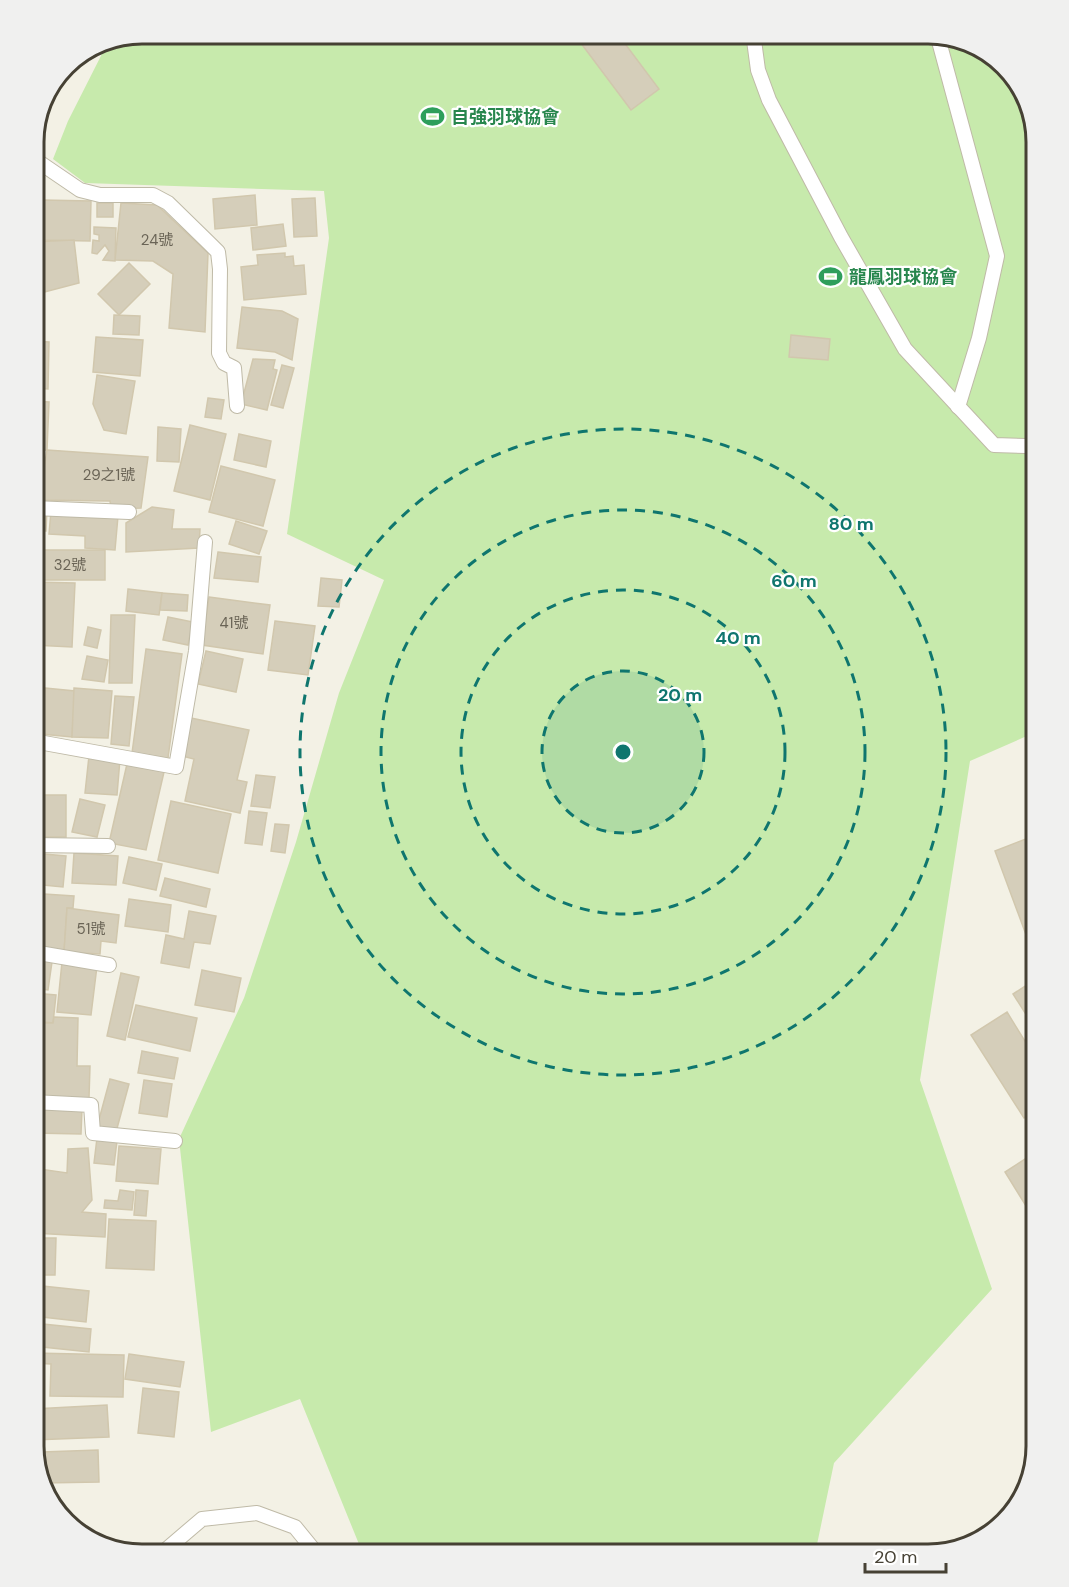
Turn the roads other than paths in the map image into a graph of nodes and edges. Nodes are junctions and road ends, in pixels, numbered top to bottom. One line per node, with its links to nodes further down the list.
1 (754, 44): 5 (lane)
2 (940, 44): 5 (lane)
3 (44, 165): 4 (lane)
4 (237, 406)
5 (958, 407): 6 (lane)
6 (1026, 446)
7 (44, 508): 8 (lane)
8 (129, 512)
9 (205, 542): 10 (lane)
10 (44, 743)
11 (44, 845): 12 (lane)
12 (108, 846)
13 (44, 954): 14 (lane)
14 (109, 965)
15 (44, 1103): 16 (lane)
16 (175, 1141)
17 (174, 1543): 18 (lane)
18 (308, 1543)

